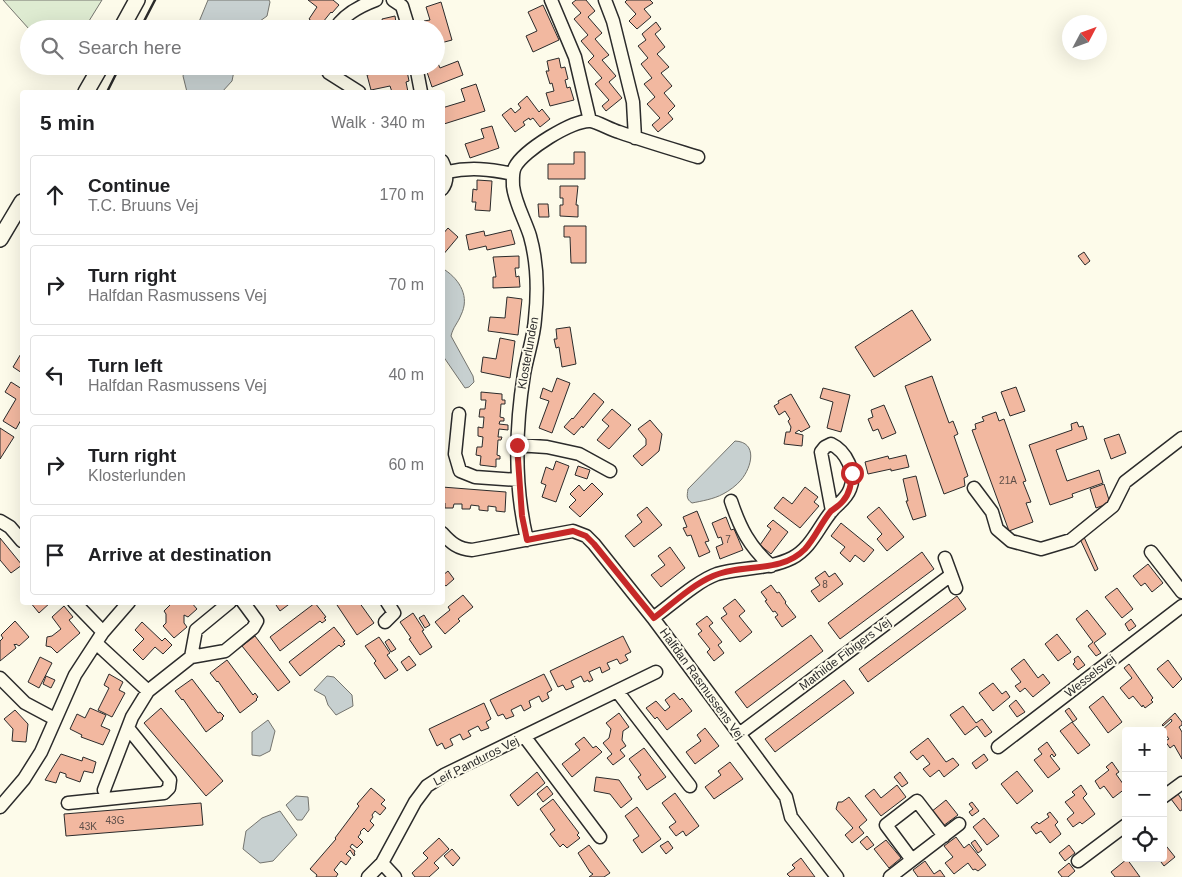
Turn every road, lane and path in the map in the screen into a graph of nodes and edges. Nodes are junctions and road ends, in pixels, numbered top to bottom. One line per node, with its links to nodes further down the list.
1 (137, 0): 6 (main road)
2 (376, 0): 7 (street)
3 (393, 0): 8 (street)
4 (552, 0): 15 (street)
5 (605, 0): 16 (street)
6 (126, 20)
7 (342, 20)
8 (406, 20)
9 (95, 75): 12 (main road)
10 (332, 75): 13 (street)
11 (418, 75): 14 (street)
12 (87, 90)
13 (356, 90)
14 (421, 90)
15 (590, 121): 16 (street); 19 (street)
16 (635, 138): 17 (street)
17 (698, 157)
18 (445, 167): 19 (street); 20 (street)
19 (513, 174): 25 (street, Klosterlunden)
20 (445, 185)
21 (20, 205): 22 (main road)
22 (0, 239)
23 (460, 414): 27 (street)
24 (1182, 438): 28 (street)
25 (517, 445): 26 (street); 27 (street, Klosterlunden)
26 (610, 471)
27 (518, 480): 34 (street, Klosterlunden)
28 (974, 488)
29 (731, 501): 37 (street)
30 (832, 511): 37 (street)
31 (0, 520): 33 (street)
32 (445, 536): 34 (street, Halfdan Rasmussens Vej)
33 (20, 539)
34 (527, 540): 47 (street, Halfdan Rasmussens Vej)
35 (1151, 552): 40 (street)
36 (945, 558): 38 (street)
37 (771, 566): 47 (street)
38 (951, 575): 39 (street); 57 (street, Mathilde Fibigers Vej)
39 (956, 588)
40 (1182, 592)
41 (76, 605): 49 (street)
42 (126, 605): 49 (street)
43 (226, 605): 50 (street)
44 (245, 605): 50 (street)
45 (389, 605): 48 (street)
46 (1182, 606): 59 (street, Wesselsvej)
47 (654, 618): 57 (street, Halfdan Rasmussens Vej)
48 (385, 622)
49 (99, 638): 53 (street); 55 (street)
50 (191, 657): 53 (street)
51 (656, 672): 54 (street, Leif Panduros Vej)
52 (0, 678): 55 (street)
53 (148, 691): 56 (street)
54 (617, 691): 58 (street, Leif Panduros Vej); 61 (street)
55 (55, 719): 65 (street)
56 (128, 728): 62 (street); 64 (street)
57 (739, 734): 73 (street, Halfdan Rasmussens Vej)
58 (524, 736): 69 (street, Leif Panduros Vej); 72 (street, Leif Panduros Vej)
59 (998, 747)
60 (1182, 783): 63 (street)
61 (690, 786)
62 (104, 790)
63 (1167, 794)
64 (68, 803)
65 (0, 807)
66 (959, 824): 68 (street)
67 (1122, 828): 71 (street)
68 (944, 836): 70 (street); 70 (street)
69 (600, 837)
70 (912, 860): 76 (street)
71 (1078, 862)
72 (382, 863): 74 (street, Leif Panduros Vej); 75 (street)
73 (834, 876)
74 (368, 877)
75 (395, 877)
76 (890, 877)

